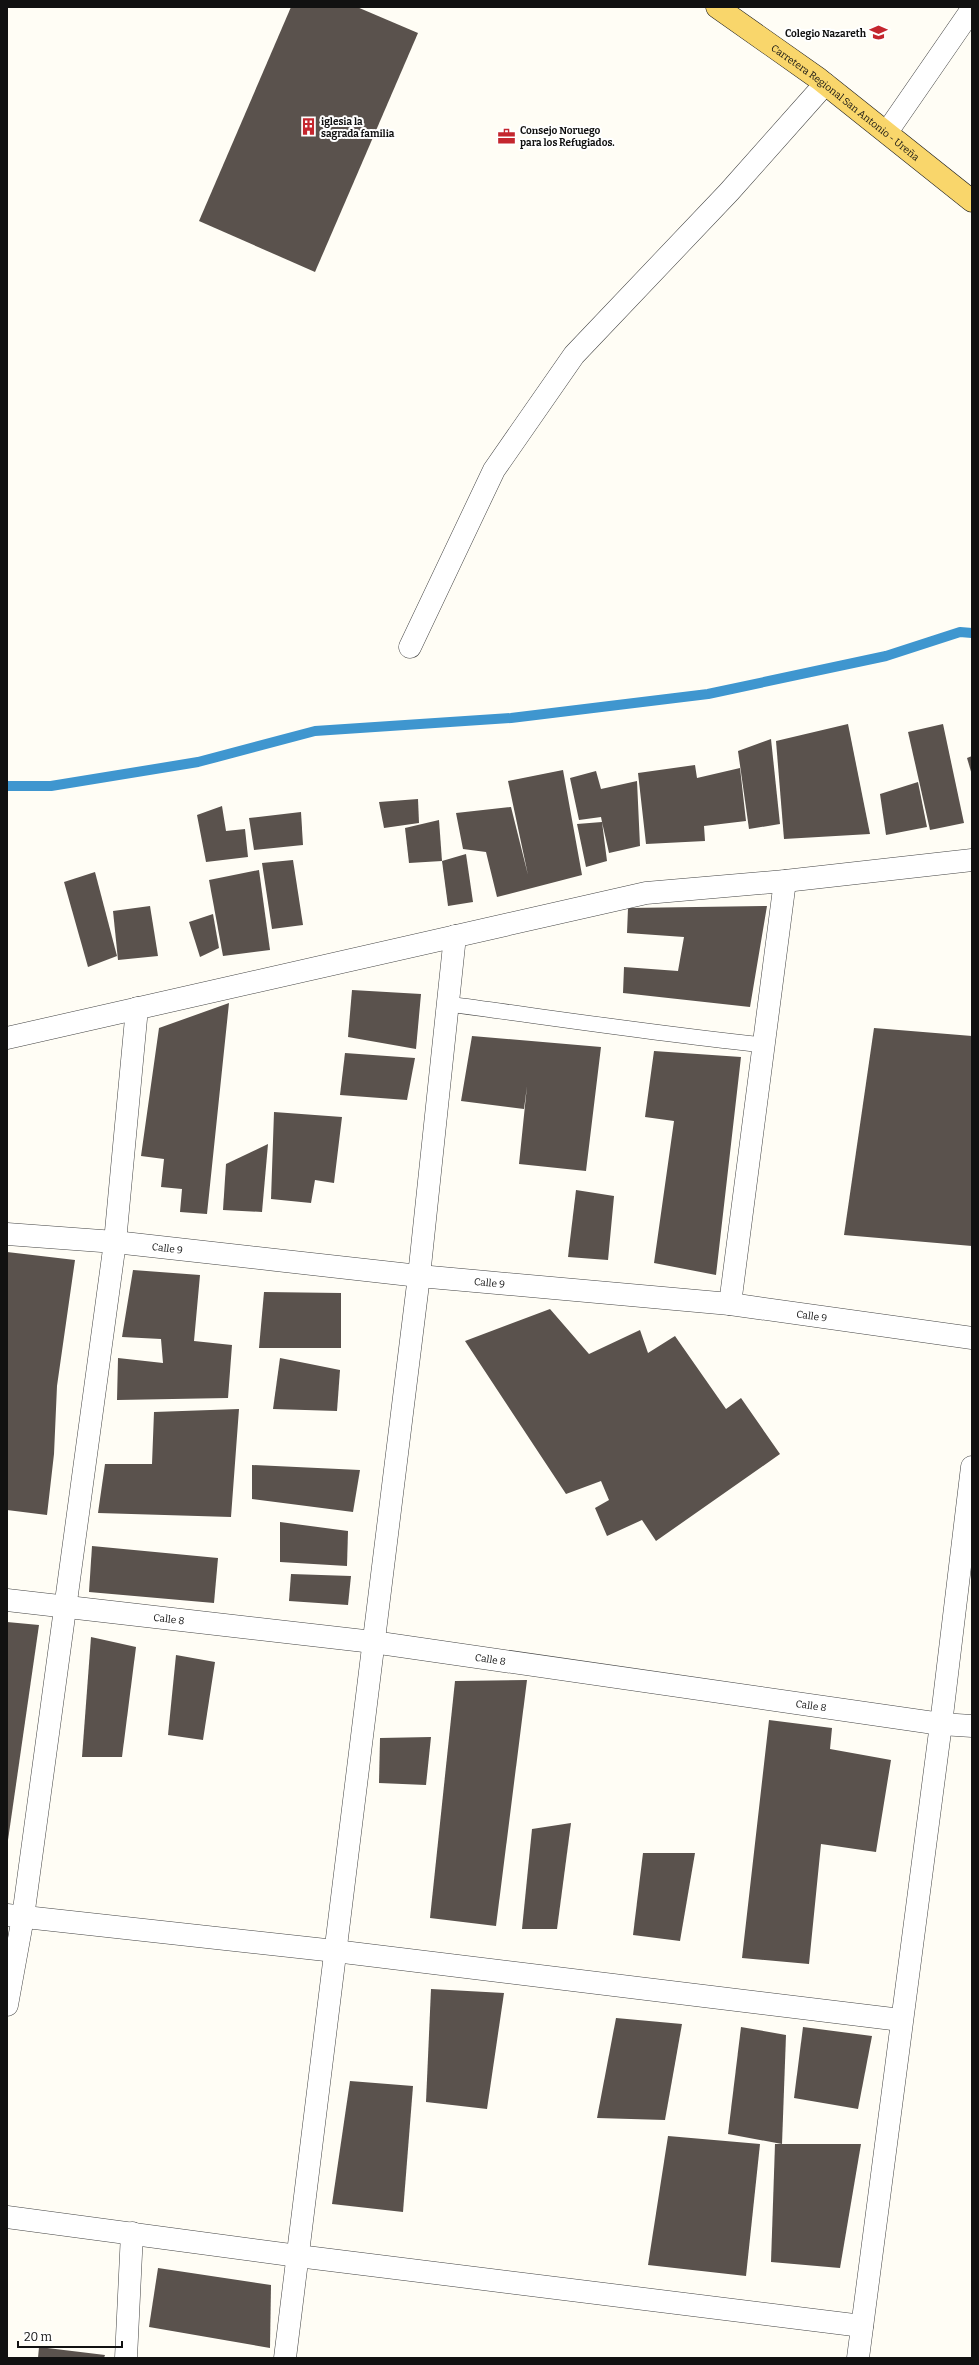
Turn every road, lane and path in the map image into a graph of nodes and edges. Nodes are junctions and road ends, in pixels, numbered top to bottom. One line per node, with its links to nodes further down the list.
1 (717, 7): 3 (main road, Carretera Regional San Antonio - Ureña)
2 (972, 9): 4 (street)
3 (825, 84): 4 (main road, Carretera Regional San Antonio - Ureña); 6 (street)
4 (887, 132): 5 (main road, Carretera Regional San Antonio - Ureña)
5 (972, 201)
6 (410, 647)
7 (972, 860): 8 (street)
8 (785, 881): 9 (street); 13 (street)
9 (455, 936): 10 (street); 11 (street)
10 (448, 1004): 13 (lane); 16 (street)
11 (137, 1008): 12 (street); 15 (street)
12 (7, 1038)
13 (764, 1044): 17 (street)
14 (7, 1234): 15 (street, Calle 9)
15 (116, 1242): 16 (street, Calle 9); 21 (street)
16 (419, 1276): 17 (street, Calle 9); 22 (street)
17 (730, 1304): 18 (street, Calle 9)
18 (972, 1338)
19 (972, 1467): 23 (street)
20 (7, 1600): 21 (street, Calle 8)
21 (65, 1608): 22 (street, Calle 8); 25 (street)
22 (372, 1642): 23 (street, Calle 8); 26 (street)
23 (941, 1724): 24 (street, Calle 8); 28 (street)
24 (972, 1726)
25 (15, 1916): 26 (street); 27 (street)
26 (335, 1951): 28 (street); 31 (street)
27 (7, 2005)
28 (901, 2020): 32 (street)
29 (7, 2217): 30 (street)
30 (132, 2233): 31 (street); 33 (street)
31 (298, 2256): 32 (street); 34 (street)
32 (862, 2326): 35 (street)
33 (126, 2358)
34 (285, 2358)
35 (858, 2358)

